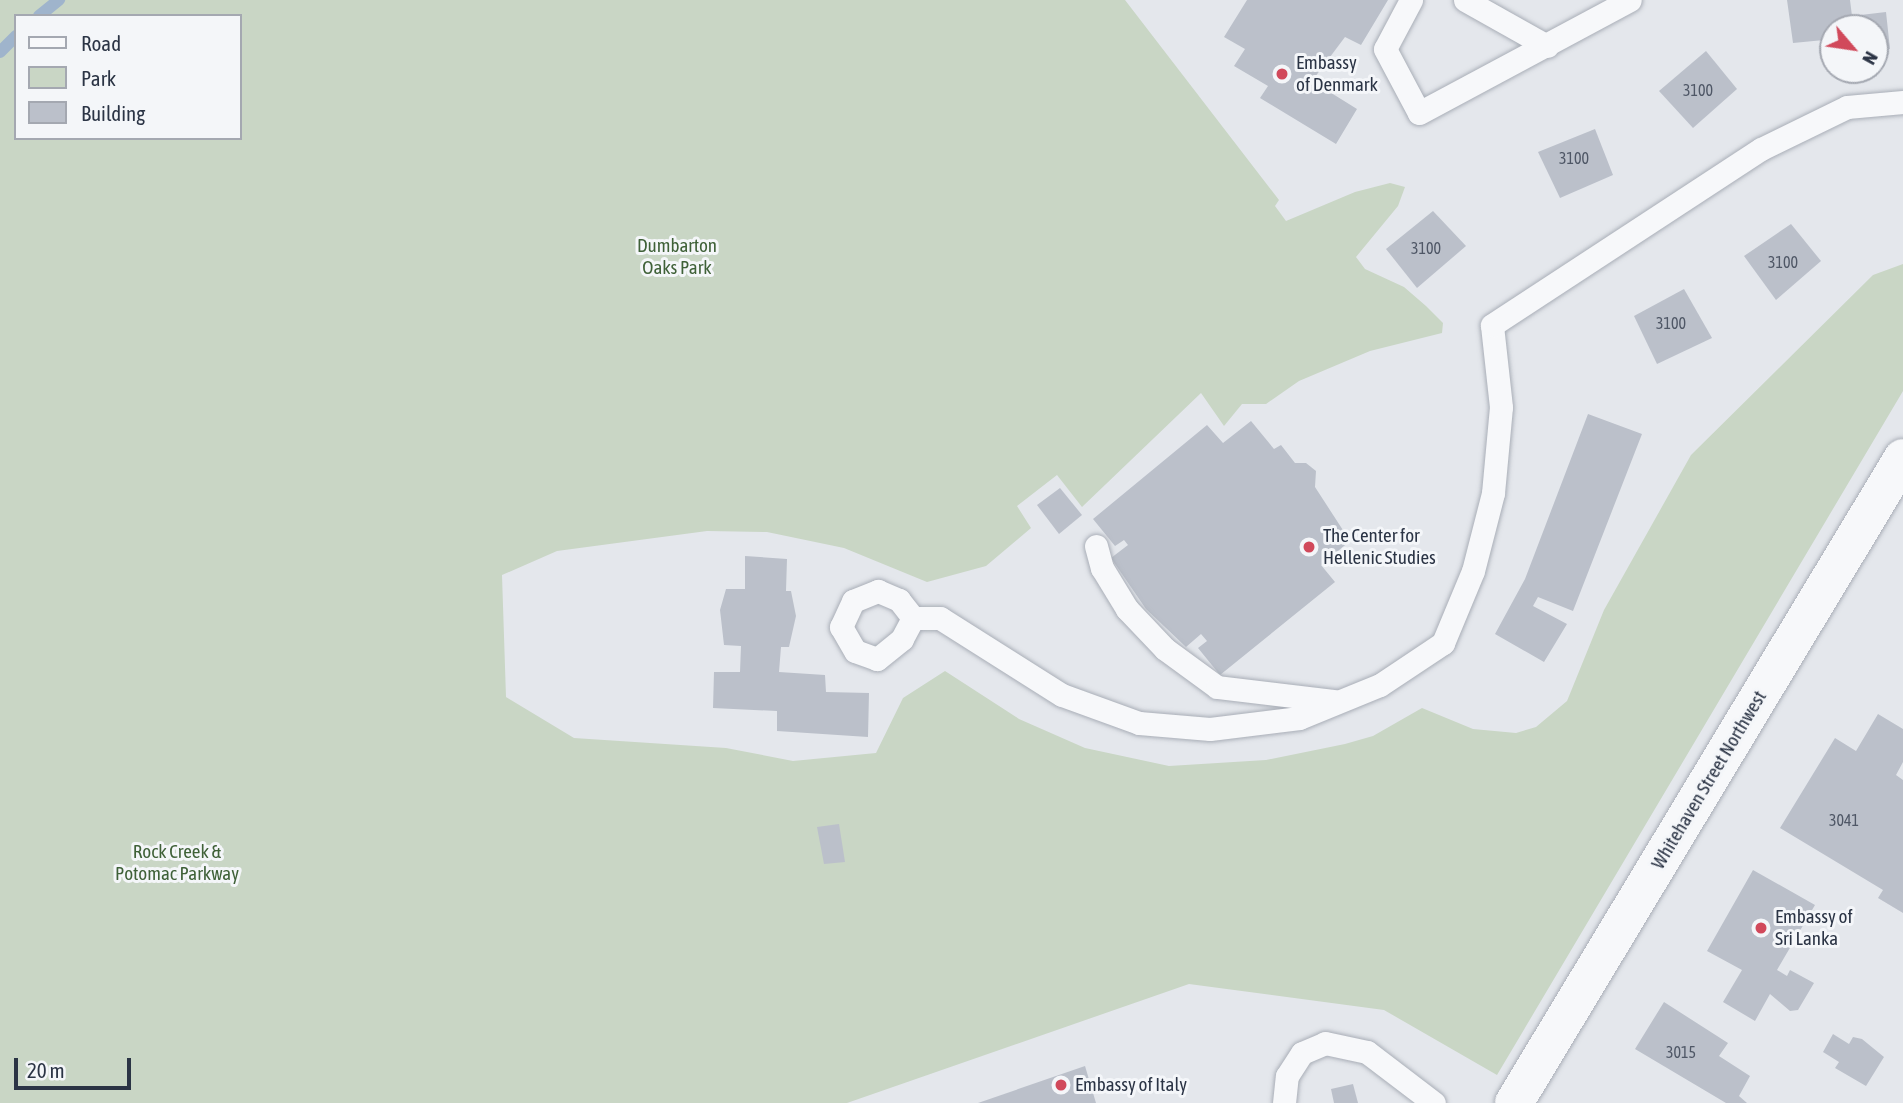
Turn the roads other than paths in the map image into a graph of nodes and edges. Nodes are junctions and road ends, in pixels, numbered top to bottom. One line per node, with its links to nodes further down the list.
1 (1411, 0): 4 (lane)
2 (1465, 0): 4 (lane)
3 (1630, 0): 4 (lane)
4 (1547, 46)
5 (1903, 102): 9 (lane)
6 (1903, 458): 13 (street, Whitehaven Street Northwest)
7 (1097, 546): 9 (lane)
8 (913, 618): 9 (lane)
9 (1341, 701)
10 (1405, 1095): 11 (lane); 12 (lane)
11 (1284, 1103)
12 (1434, 1103)
13 (1514, 1103)

